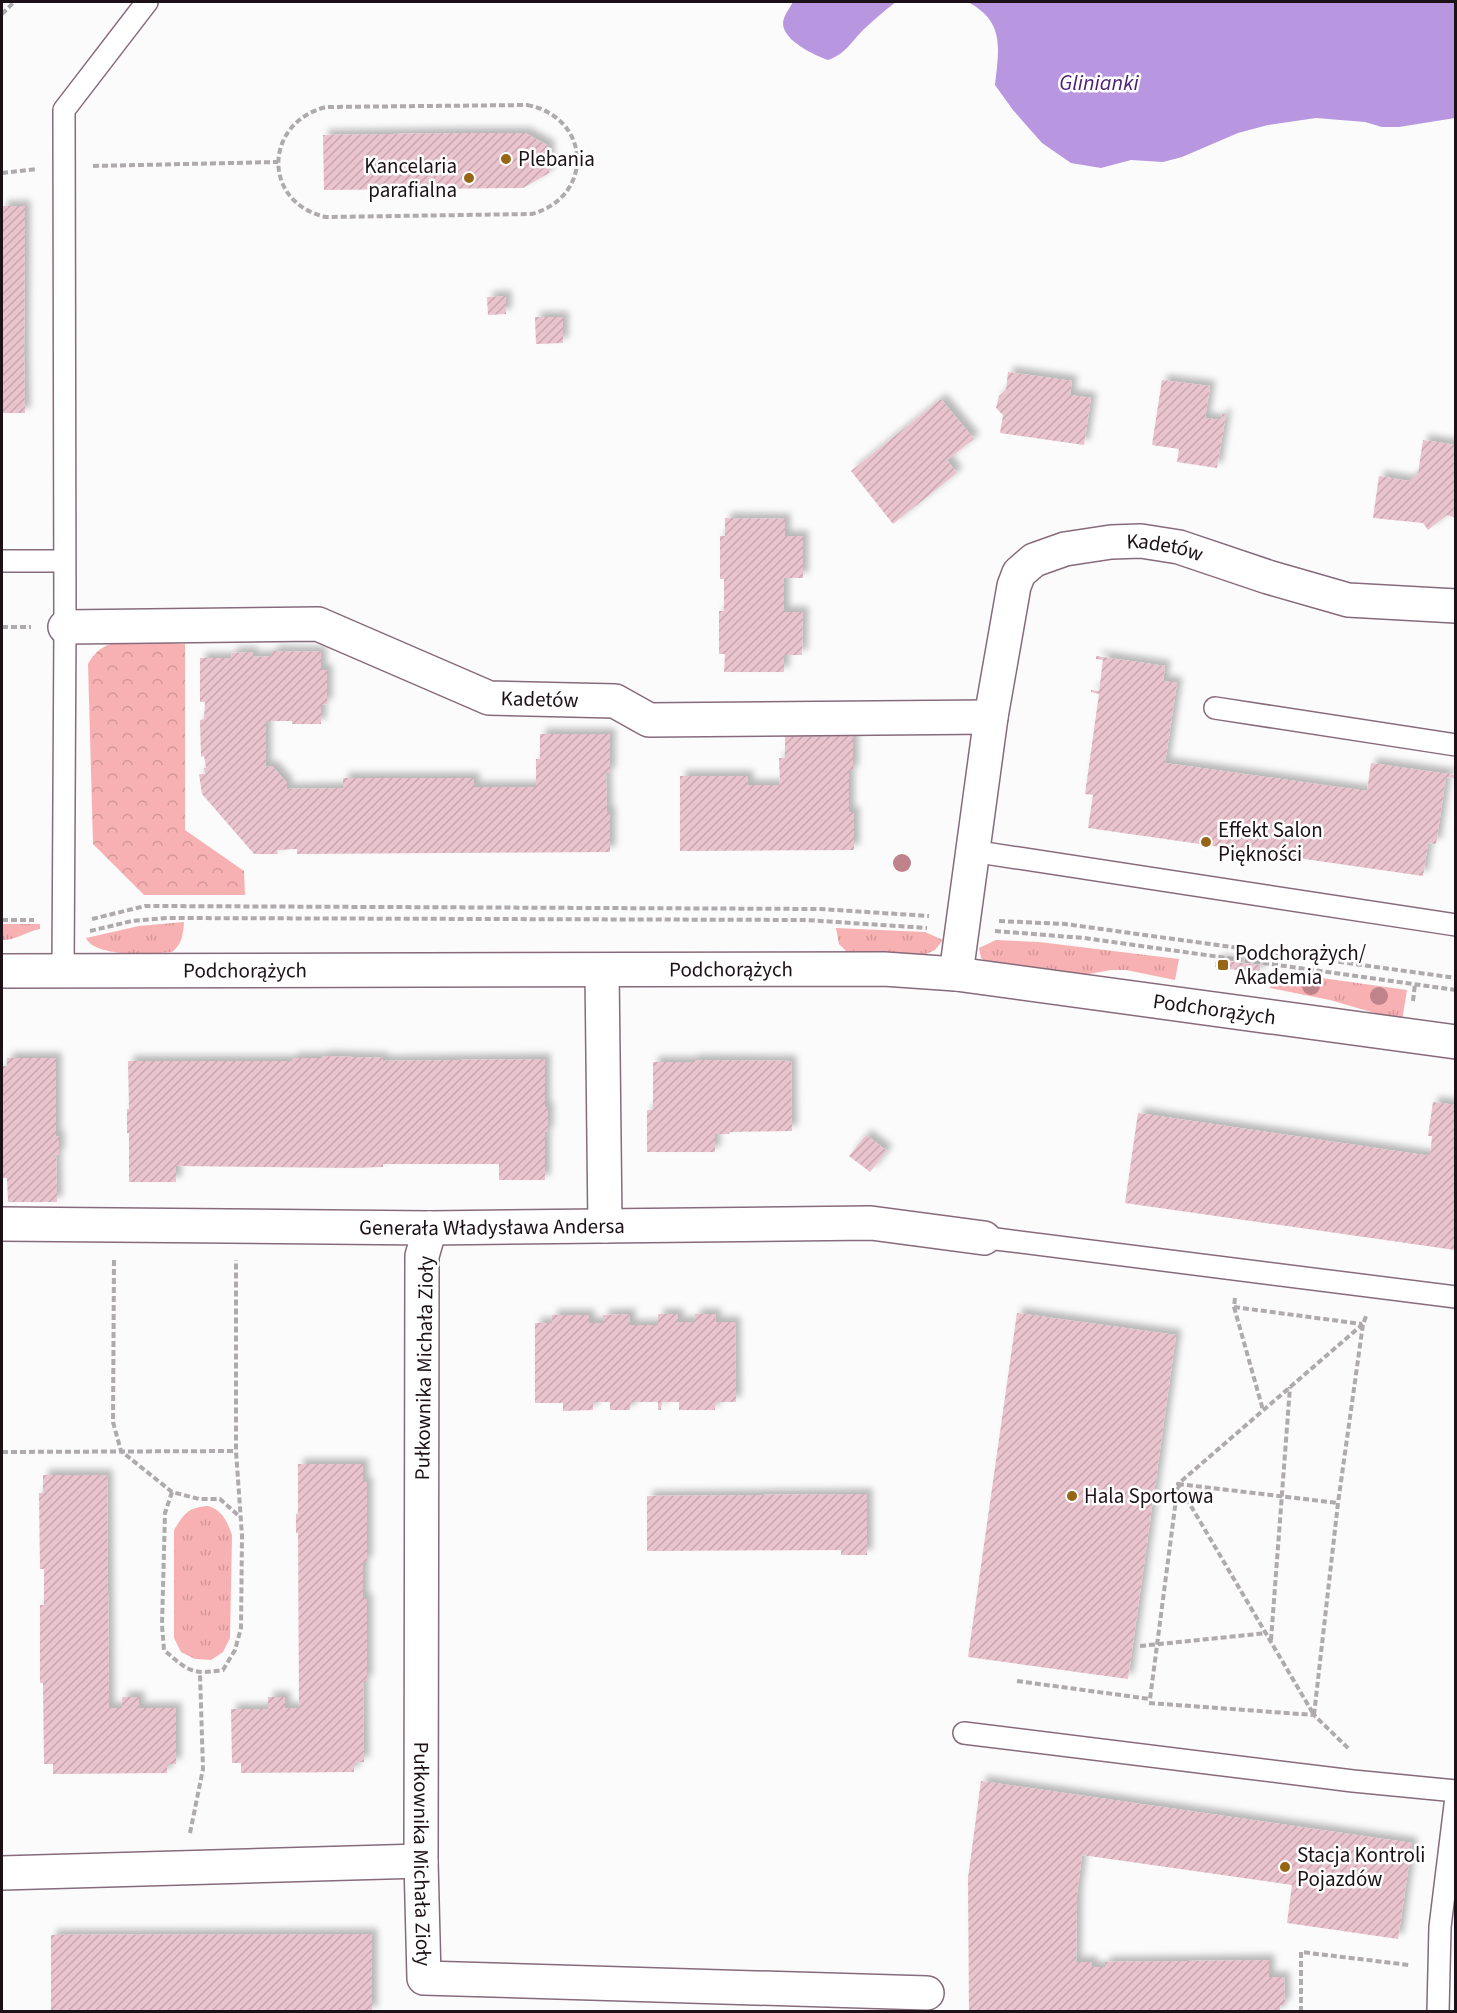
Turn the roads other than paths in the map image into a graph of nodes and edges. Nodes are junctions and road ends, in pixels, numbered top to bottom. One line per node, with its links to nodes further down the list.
1 (147, 2): 3 (lane)
2 (2, 561): 3 (lane)
3 (64, 561): 5 (lane)
4 (1455, 606): 7 (street, Kadetów)
5 (65, 627): 7 (street, Kadetów); 13 (lane)
6 (1215, 708): 8 (lane)
7 (991, 717): 9 (street, Kadetów)
8 (1455, 745)
9 (972, 851): 10 (lane); 14 (street, Kadetów)
10 (1455, 925)
11 (602, 970): 13 (street, Podchorążych); 14 (street, Podchorążych); 17 (street)
12 (2, 971): 13 (street, Podchorążych)
13 (63, 971)
14 (956, 974): 15 (street, Podchorążych)
15 (1455, 1042)
16 (2, 1224): 18 (street, Generała Władysława Andersa)
17 (605, 1226): 18 (street, Generała Władysława Andersa); 19 (street, Generała Władysława Andersa)
18 (430, 1228): 23 (street, Pułkownika Michała Zioły)
19 (990, 1238): 20 (lane)
20 (1455, 1297)
21 (964, 1733): 22 (lane)
22 (1455, 1801): 26 (lane)
23 (421, 1861): 24 (street); 25 (street, Pułkownika Michała Zioły)
24 (2, 1873)
25 (927, 1992)
26 (1438, 2012)

